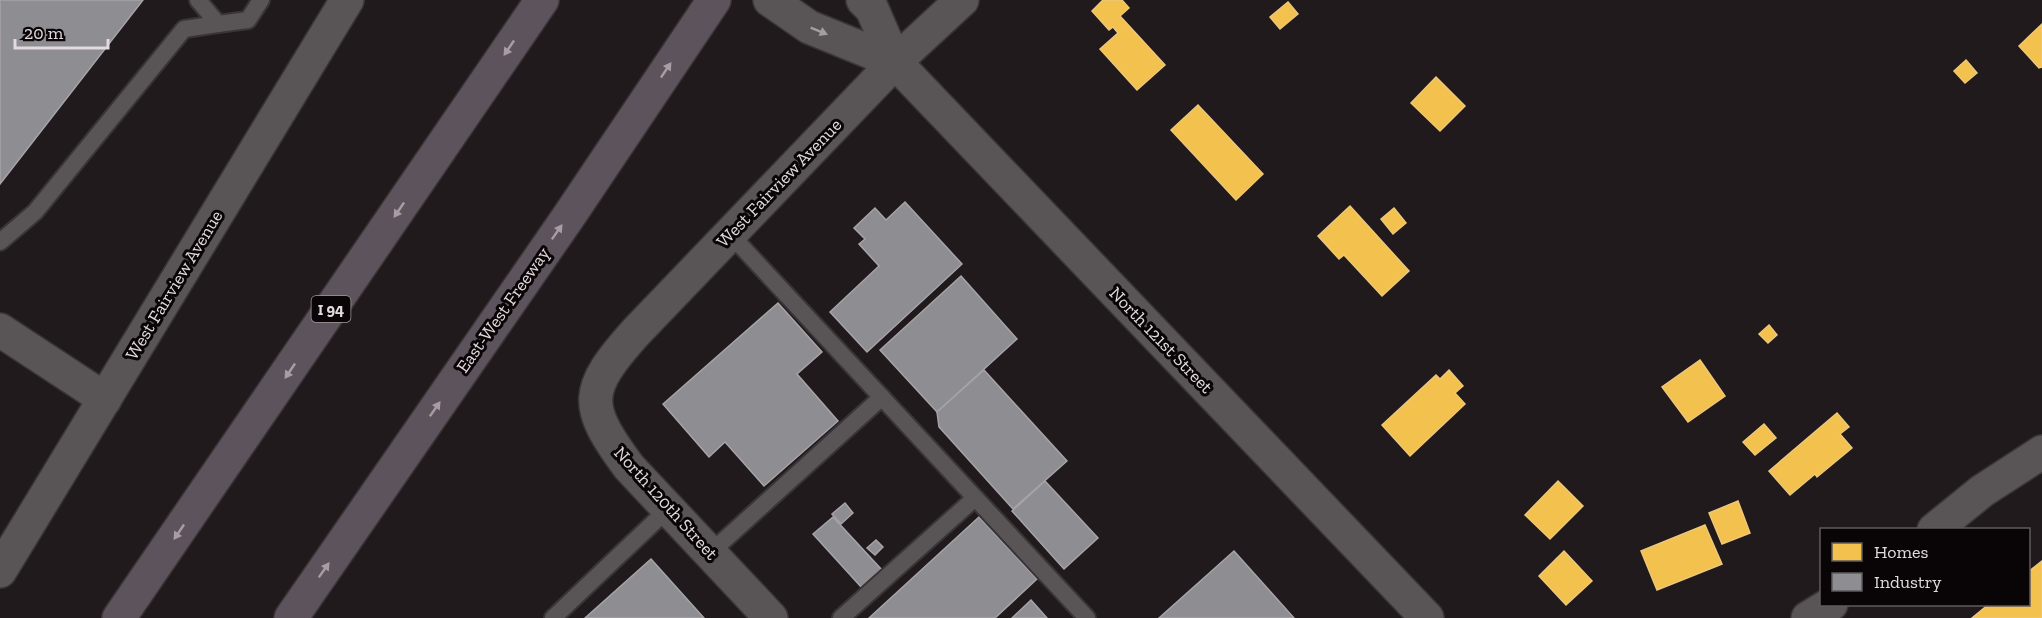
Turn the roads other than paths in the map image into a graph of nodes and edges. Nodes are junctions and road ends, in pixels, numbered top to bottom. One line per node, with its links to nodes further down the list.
1 (198, 0): 9 (lane)
2 (261, 0): 9 (lane)
3 (347, 0): 16 (street, West Fairview Avenue)
4 (542, 0): 24 (highway, I 94, one-way to 24)
5 (714, 0): 25 (highway, East-West Freeway, one-way to 5)
6 (770, 0): 10 (street, one-way to 10)
7 (863, 0): 10 (street)
8 (962, 0): 10 (street, West Fairview Avenue)
9 (218, 24): 12 (lane)
10 (895, 62): 11 (street, West Fairview Avenue); 30 (street, North 121st Street)
11 (730, 234): 14 (street, West Fairview Avenue); 15 (lane)
12 (0, 242)
13 (0, 330): 16 (street)
14 (603, 373): 19 (street, North 120th Street)
15 (882, 397): 18 (lane); 21 (lane)
16 (105, 399): 22 (street, West Fairview Avenue)
17 (2042, 452): 20 (street)
18 (975, 498): 28 (lane); 29 (lane)
19 (668, 509): 21 (street, North 120th Street); 26 (lane)
20 (1936, 528)
21 (710, 553): 27 (street, North 120th Street)
22 (0, 571)
23 (1828, 606): 31 (street)
24 (119, 618)
25 (291, 618)
26 (553, 618)
27 (771, 618)
28 (841, 618)
29 (1087, 618)
30 (1427, 618)
31 (1808, 618)

